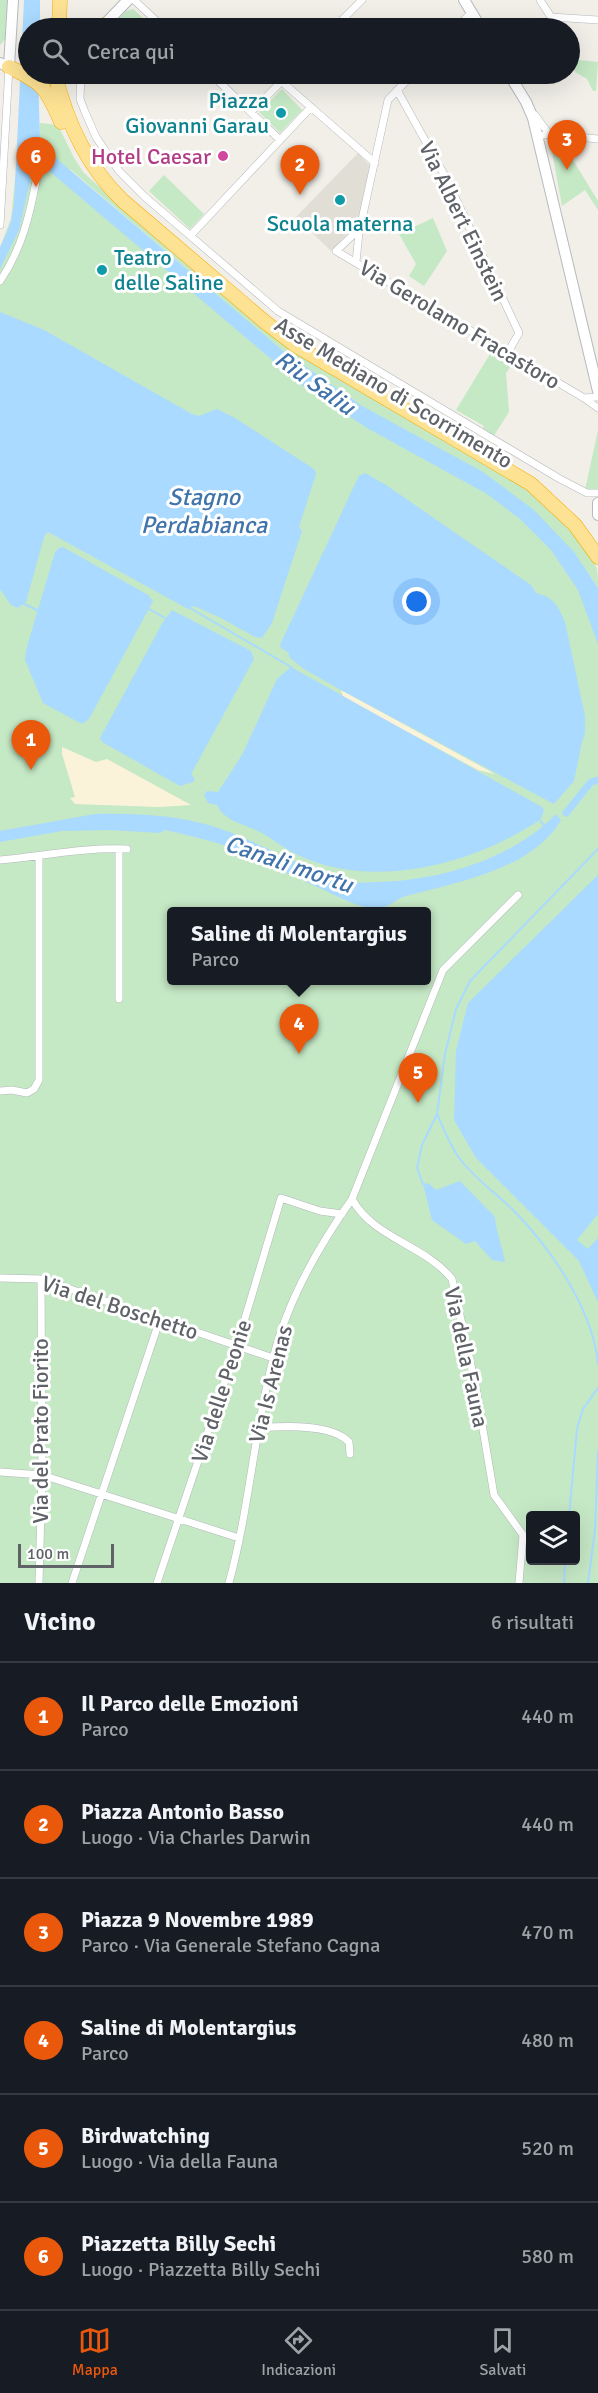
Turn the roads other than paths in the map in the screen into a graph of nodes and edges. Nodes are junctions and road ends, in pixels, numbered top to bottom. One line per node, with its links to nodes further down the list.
1 (13, 0): 18 (street)
2 (52, 0): 9 (highway)
3 (128, 0): 10 (street)
4 (134, 0): 11 (street)
5 (362, 0): 12 (street)
6 (464, 0): 8 (street)
7 (540, 0): 15 (street)
8 (471, 13): 13 (street); 14 (street)
9 (52, 18)
10 (111, 18)
11 (153, 18)
12 (344, 18)
13 (466, 18)
14 (474, 18)
15 (567, 18)
16 (580, 19): 17 (street)
17 (598, 20)
18 (11, 45): 19 (street); 20 (street)
19 (0, 52)
20 (8, 67): 37 (street)
21 (43, 84): 39 (highway)
22 (58, 84): 39 (highway, Asse Mediano di Scorrimento)
23 (66, 84): 53 (highway, Asse Mediano di Scorrimento)
24 (81, 84): 42 (street)
25 (222, 84): 32 (street)
26 (278, 84): 32 (street)
27 (284, 84): 31 (street)
28 (403, 84): 30 (street)
29 (515, 84): 33 (street)
30 (397, 90): 36 (street); 45 (street, Via Albert Einstein)
31 (311, 107): 35 (street); 36 (street)
32 (251, 112): 35 (street)
33 (544, 135): 34 (street); 46 (street)
34 (598, 139)
35 (280, 140): 42 (street)
36 (375, 164): 41 (street)
37 (2, 174): 40 (street)
38 (37, 176): 44 (street)
39 (109, 187): 54 (highway, Asse Mediano di Scorrimento)
40 (0, 225)
41 (359, 233): 43 (street); 43 (street, Via Gerolamo Fracastoro)
42 (191, 235): 50 (street)
43 (357, 262): 45 (street, Via Gerolamo Fracastoro)
44 (0, 281)
45 (508, 352): 48 (street, Via Gerolamo Fracastoro)
46 (598, 391)
47 (598, 397): 48 (street, Via Gerolamo Fracastoro)
48 (584, 398): 49 (street, Via Gerolamo Fracastoro)
49 (598, 408)
50 (598, 493)
51 (598, 503): 52 (street)
52 (598, 515)
53 (598, 542)
54 (598, 557)
55 (39, 856): 56 (street); 58 (street); 59 (street)
56 (0, 860)
57 (518, 895): 60 (street)
58 (118, 999)
59 (0, 1091)
60 (352, 1200): 61 (street, Via Is Arenas); 78 (street, Via della Fauna)
61 (342, 1214): 65 (street, Via delle Peonie); 66 (street, Via Is Arenas)
62 (0, 1278): 63 (street, Via del Boschetto)
63 (40, 1279): 64 (street, Via del Boschetto); 70 (street, Via del Prato Fiorito)
64 (160, 1319): 65 (street, Via del Boschetto); 71 (street)
65 (237, 1345): 66 (street, Via del Boschetto); 72 (street, Via delle Peonie)
66 (273, 1358): 67 (street, Via Is Arenas)
67 (258, 1428): 68 (street); 73 (street, Via Is Arenas)
68 (350, 1454)
69 (0, 1472): 70 (street)
70 (42, 1475): 71 (street); 74 (street, Via del Prato Fiorito)
71 (101, 1493): 72 (street); 75 (street)
72 (178, 1519): 73 (street); 76 (street, Via delle Peonie)
73 (239, 1538): 77 (street, Via Is Arenas)
74 (39, 1583)
75 (72, 1583)
76 (157, 1583)
77 (229, 1583)
78 (519, 1583)

